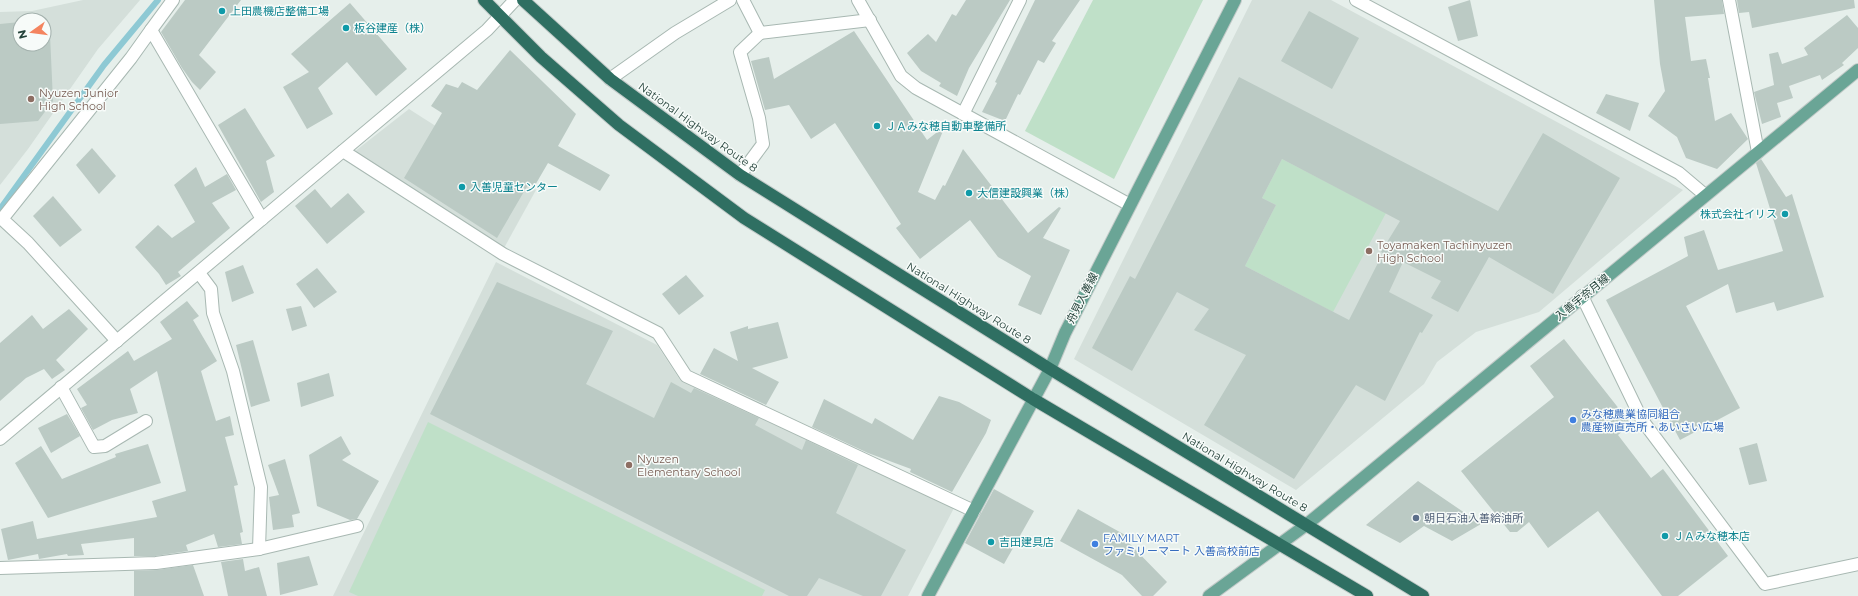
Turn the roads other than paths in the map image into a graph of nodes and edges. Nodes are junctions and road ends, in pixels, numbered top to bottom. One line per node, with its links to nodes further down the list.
1 (173, 0): 13 (street)
2 (484, 0): 30 (highway)
3 (515, 0): 18 (street)
4 (523, 0): 16 (highway, National Highway Route 8)
5 (730, 0): 16 (street)
6 (743, 0): 14 (street)
7 (858, 0): 12 (street)
8 (1020, 0): 17 (street)
9 (1235, 0): 22 (main road, 舟見入善線)
10 (1356, 0): 21 (street)
11 (1729, 0): 19 (street)
12 (870, 20): 14 (street); 17 (street)
13 (151, 30): 23 (street); 24 (street)
14 (760, 33): 20 (street)
15 (1858, 70): 19 (main road, 入善宇奈月線)
16 (610, 79): 20 (highway, National Highway Route 8)
17 (963, 114): 22 (street)
18 (343, 151): 23 (street); 33 (street)
19 (1758, 152): 21 (main road, 入善宇奈月線)
20 (740, 175): 28 (highway, National Highway Route 8)
21 (1705, 195): 26 (main road, 入善宇奈月線)
22 (1130, 205): 28 (main road, 舟見入善線)
23 (262, 219): 25 (street)
24 (1, 221): 27 (street)
25 (199, 273): 27 (street); 37 (street)
26 (1582, 296): 34 (main road, 入善宇奈月線); 38 (street)
27 (117, 341): 29 (street)
28 (1050, 369): 30 (main road, 舟見入善線); 34 (highway, National Highway Route 8)
29 (61, 387): 31 (street); 32 (street)
30 (1033, 399): 33 (main road, 舟見入善線); 36 (highway)
31 (146, 421)
32 (0, 439)
33 (974, 511): 40 (main road, 舟見入善線)
34 (1306, 525): 36 (main road, 入善宇奈月線); 43 (highway, National Highway Route 8)
35 (357, 526): 37 (street)
36 (1281, 544): 41 (main road, 入善宇奈月線); 42 (highway)
37 (258, 549): 39 (street)
38 (1858, 564)
39 (0, 568)
40 (928, 596)
41 (1209, 596)
42 (1367, 596)
43 (1423, 596)

